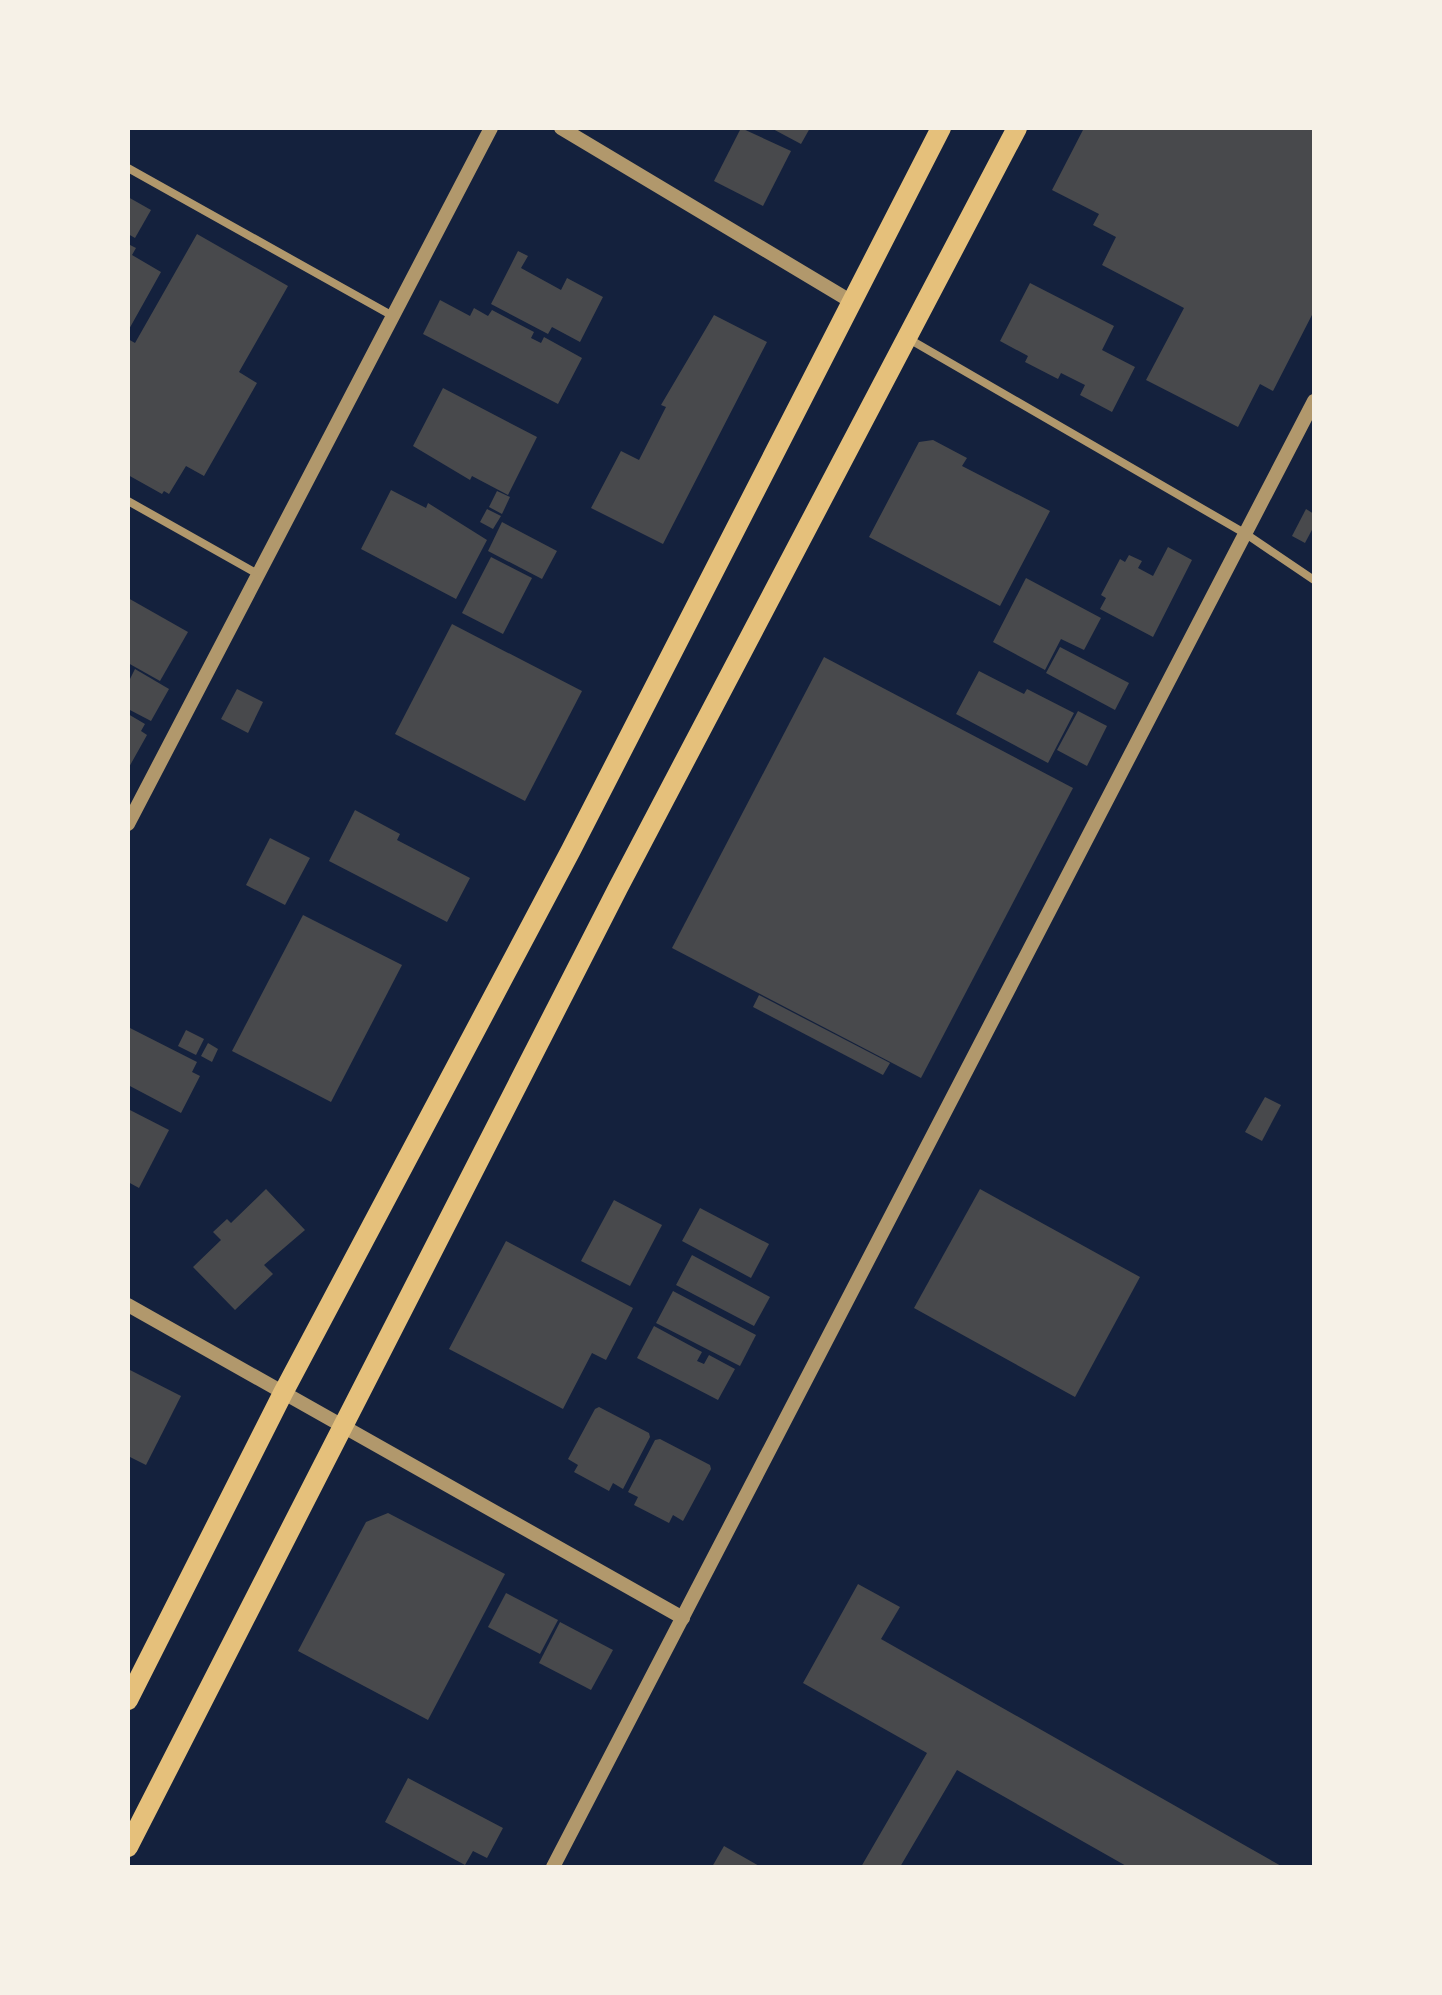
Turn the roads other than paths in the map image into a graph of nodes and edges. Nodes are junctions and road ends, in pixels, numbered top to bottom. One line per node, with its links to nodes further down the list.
1 (491, 128): 7 (street)
2 (561, 128): 6 (street)
3 (941, 128): 6 (main road)
4 (1017, 128): 8 (main road)
5 (128, 168): 7 (street)
6 (852, 302): 16 (main road)
7 (391, 315): 12 (street)
8 (909, 338): 11 (street); 17 (main road)
9 (1314, 401): 11 (street)
10 (128, 501): 12 (street)
11 (1246, 534): 13 (street); 18 (street)
12 (256, 573): 14 (street)
13 (1314, 580)
14 (128, 824)
15 (128, 1305): 16 (street)
16 (283, 1393): 17 (street); 19 (main road)
17 (341, 1426): 18 (street); 20 (main road)
18 (683, 1618): 21 (street)
19 (128, 1700)
20 (128, 1847)
21 (553, 1867)

